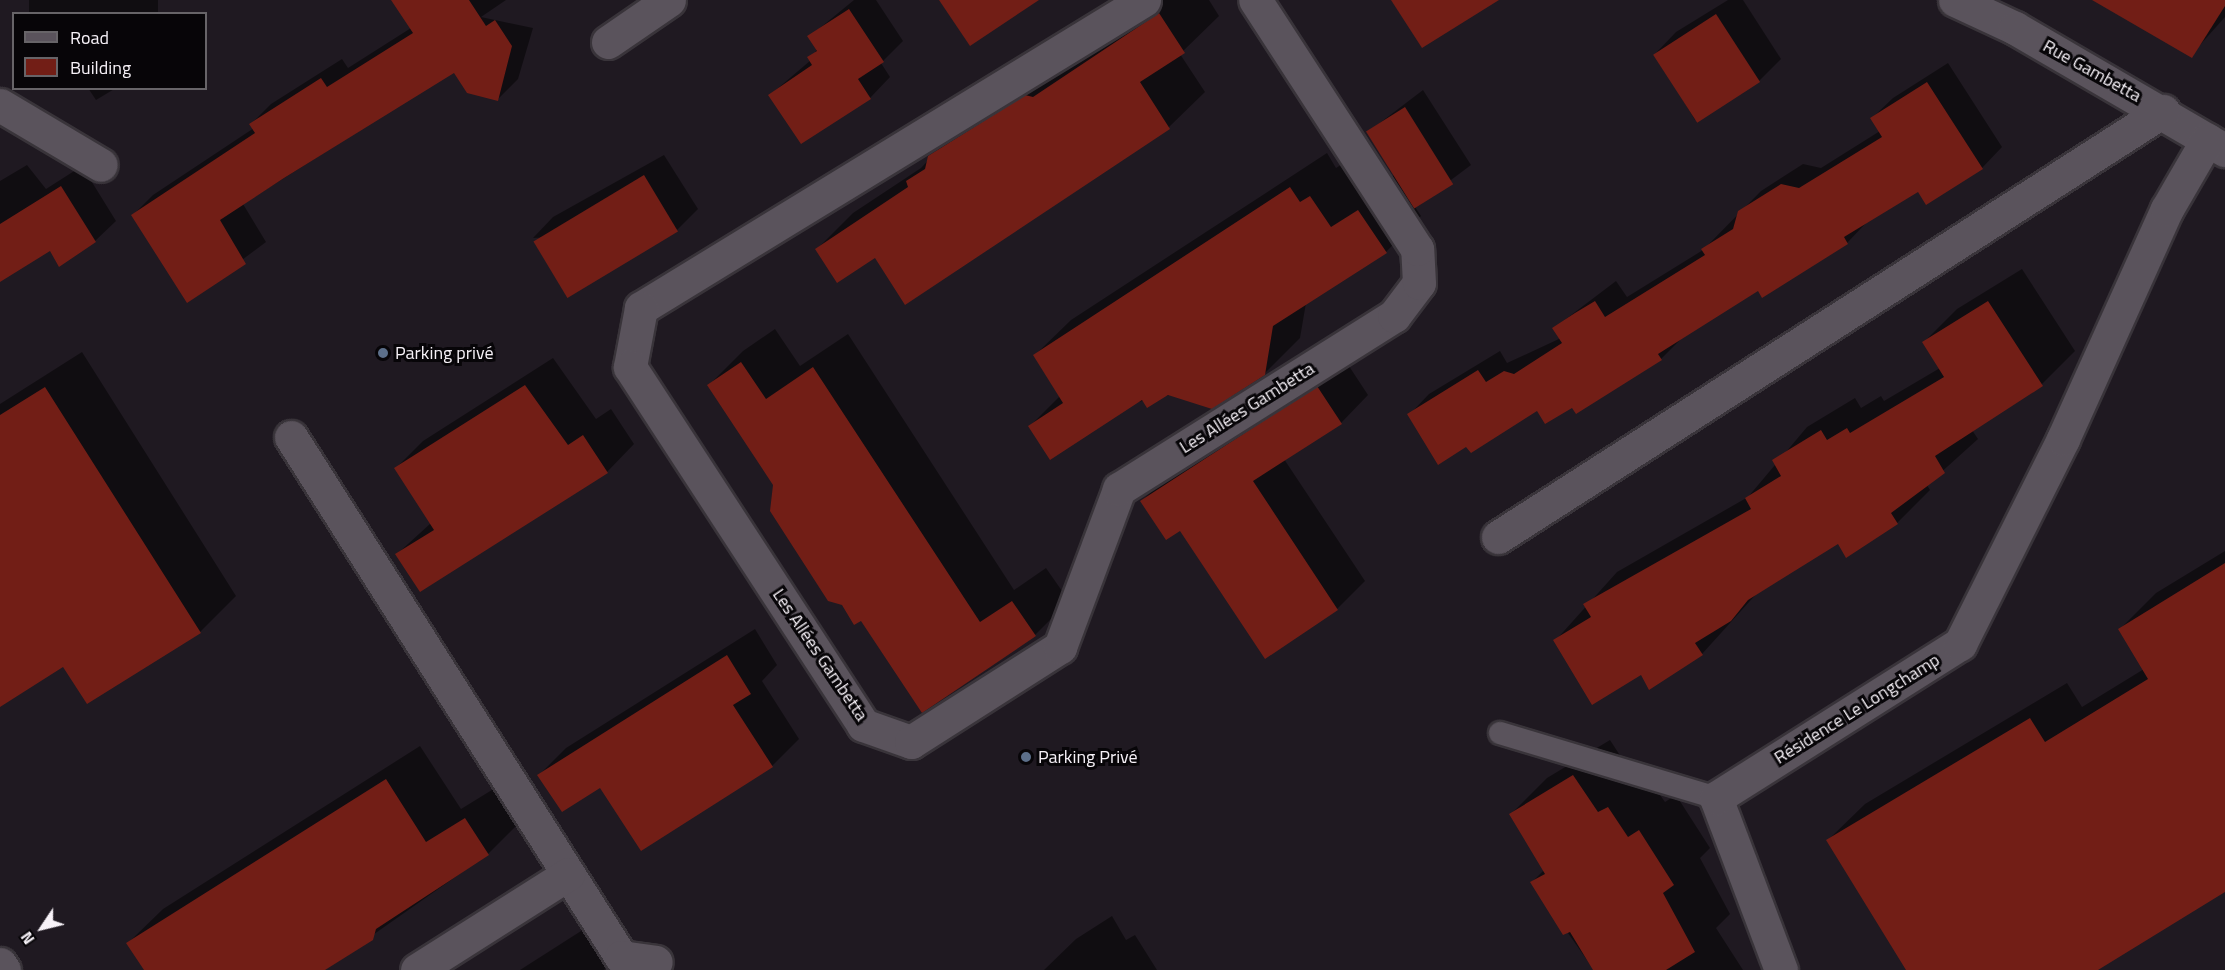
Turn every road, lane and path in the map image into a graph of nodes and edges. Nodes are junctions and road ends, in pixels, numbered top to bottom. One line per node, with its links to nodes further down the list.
1 (669, 0): 5 (street)
2 (1144, 0): 3 (street, Les Allées Gambetta)
3 (1255, 0)
4 (1955, 0): 7 (street, Rue Gambetta)
5 (608, 42)
6 (0, 105): 9 (street)
7 (2163, 111): 8 (street, Rue Gambetta); 11 (street)
8 (2216, 145): 13 (street, Résidence Le Longchamp)
9 (101, 165)
10 (291, 437): 14 (street)
11 (1498, 537)
12 (1500, 733): 13 (lane)
13 (1716, 798): 19 (street)
14 (568, 874): 15 (street); 18 (street)
15 (656, 962)
16 (0, 964): 17 (street)
17 (4, 970)
18 (417, 970)
19 (1781, 970)

